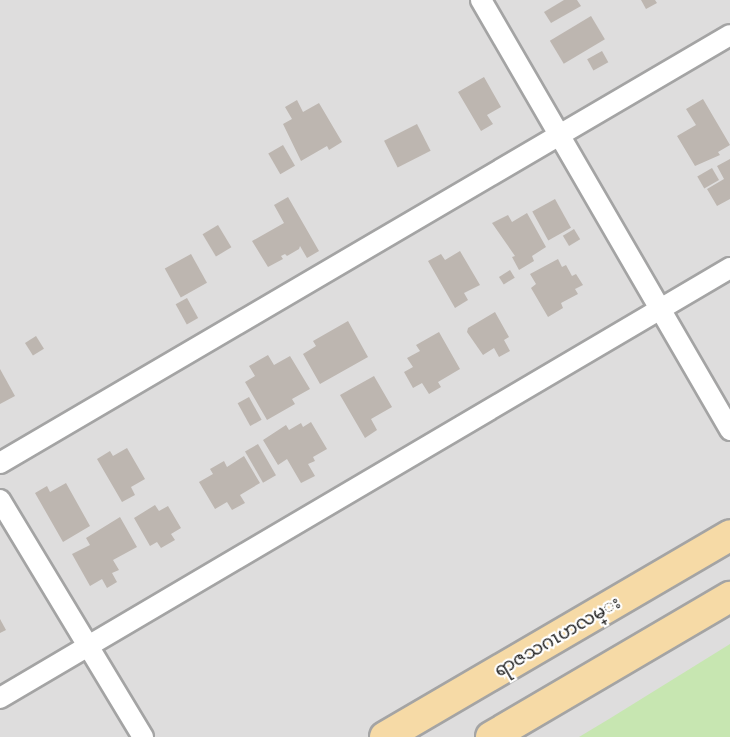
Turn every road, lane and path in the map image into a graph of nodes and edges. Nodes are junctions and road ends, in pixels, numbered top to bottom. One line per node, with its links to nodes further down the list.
1 (481, 0): 3 (street)
2 (730, 35): 3 (street)
3 (560, 136): 5 (street); 7 (street)
4 (730, 268): 5 (street)
5 (660, 310): 6 (street); 11 (street)
6 (730, 430)
7 (0, 463)
8 (0, 500): 11 (street)
9 (730, 535): 14 (main road, ရာဇသဂၤဟလမ္း)
10 (730, 597): 15 (main road)
11 (88, 647): 12 (street); 13 (street)
12 (0, 698)
13 (143, 737)
14 (385, 737)
15 (491, 737)

